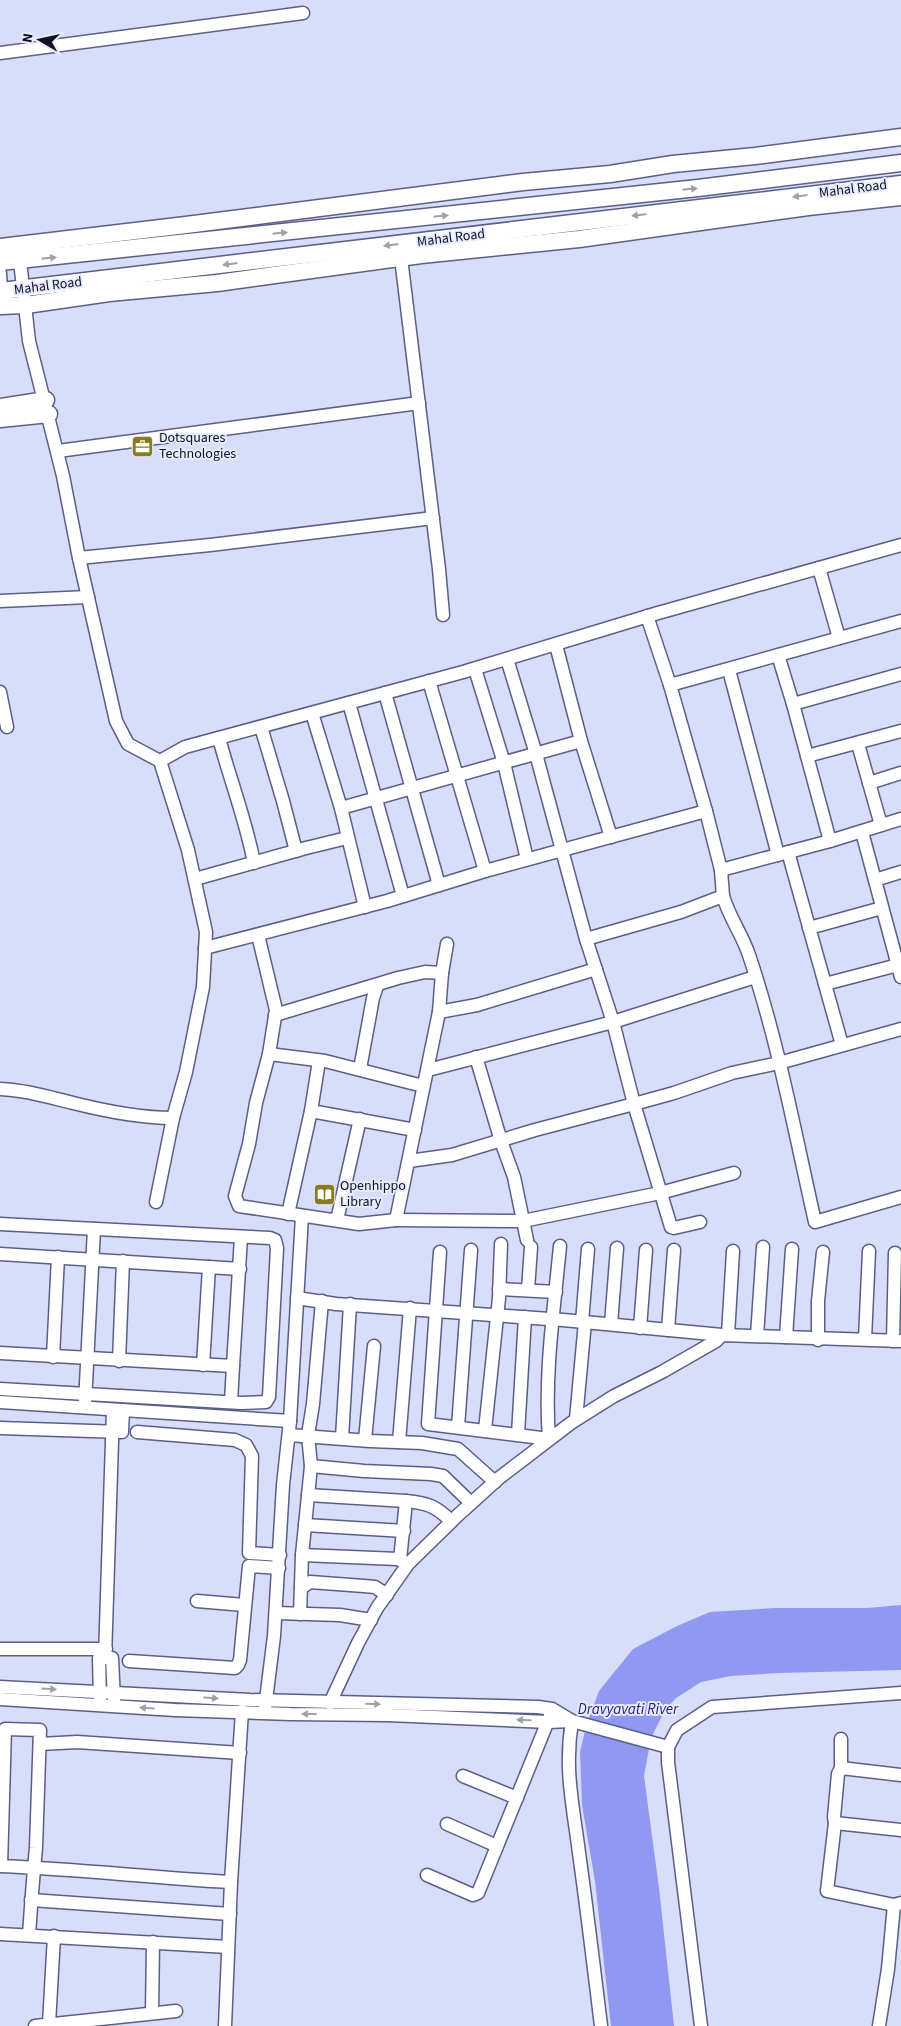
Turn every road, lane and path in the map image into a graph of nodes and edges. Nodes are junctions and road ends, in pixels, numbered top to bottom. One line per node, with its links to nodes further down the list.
1 (304, 13): 2 (street)
2 (0, 53)
3 (901, 137): 7 (main road)
4 (901, 163): 9 (main road, Mahal Road, one-way to 4)
5 (901, 184): 13 (main road, Mahal Road, one-way to 13)
6 (901, 197): 8 (main road)
7 (0, 247)
8 (401, 258): 13 (main road); 14 (street)
9 (20, 261): 10 (main road, Mahal Road); 13 (street)
10 (0, 262)
11 (0, 273): 12 (street)
12 (0, 296): 13 (main road, Mahal Road)
13 (24, 297): 16 (street)
14 (419, 403): 18 (street); 19 (street)
15 (0, 407): 16 (main road)
16 (47, 407): 17 (main road); 18 (street)
17 (0, 419)
18 (58, 451): 21 (street)
19 (433, 518): 21 (street); 25 (street)
20 (901, 545): 22 (street)
21 (79, 558): 23 (street)
22 (819, 568): 26 (street); 28 (street)
23 (88, 597): 24 (street); 50 (street)
24 (0, 601)
25 (443, 615)
26 (647, 616): 29 (street); 36 (street)
27 (901, 621): 28 (street)
28 (839, 638): 30 (street)
29 (556, 645): 31 (street); 46 (street)
30 (778, 655): 33 (street); 40 (street)
31 (507, 659): 32 (street); 48 (street)
32 (475, 669): 35 (street); 51 (street)
33 (728, 670): 36 (street); 67 (street)
34 (901, 674): 40 (street)
35 (429, 681): 38 (street); 53 (street)
36 (670, 685): 58 (street)
37 (0, 692): 42 (street)
38 (385, 693): 39 (street); 55 (street)
39 (348, 703): 41 (street); 56 (street)
40 (794, 704): 49 (street)
41 (312, 713): 43 (street); 57 (street)
42 (7, 727)
43 (261, 727): 45 (street); 66 (street)
44 (901, 731): 47 (street)
45 (219, 738): 50 (street); 69 (street)
46 (580, 741): 48 (street); 62 (street)
47 (858, 744): 49 (street); 54 (street)
48 (536, 754): 51 (street); 65 (street)
49 (807, 756): 64 (street)
50 (160, 761): 73 (street)
51 (504, 764): 53 (street); 68 (street)
52 (901, 773): 54 (street)
53 (458, 776): 55 (street); 71 (street)
54 (870, 782): 60 (street)
55 (412, 789): 56 (street); 75 (street)
56 (376, 798): 57 (street); 76 (street)
57 (341, 808): 63 (street)
58 (706, 811): 62 (street); 70 (street)
59 (901, 819): 60 (street)
60 (881, 825): 61 (street)
61 (862, 832): 64 (street); 74 (street)
62 (612, 837): 65 (street)
63 (347, 838): 66 (street); 78 (street)
64 (830, 841): 67 (street)
65 (562, 850): 68 (street); 82 (street)
66 (296, 851): 69 (street)
67 (783, 854): 70 (street); 80 (street)
68 (527, 859): 71 (street)
69 (254, 863): 73 (street)
70 (721, 870): 77 (street)
71 (485, 871): 75 (street)
72 (901, 872): 74 (street)
73 (195, 879): 84 (street)
74 (874, 880): 79 (street)
75 (439, 885): 76 (street)
76 (403, 896): 78 (street)
77 (723, 896): 82 (street); 88 (street)
78 (365, 906): 81 (street)
79 (882, 908): 80 (street); 86 (street)
80 (809, 928): 89 (street)
81 (258, 934): 84 (street); 92 (street)
82 (586, 939): 85 (street)
83 (447, 944): 87 (street)
84 (205, 948): 106 (street)
85 (596, 969): 91 (street); 93 (street)
86 (899, 971): 89 (street)
87 (442, 973): 90 (street); 91 (street)
88 (756, 977): 93 (street); 99 (street)
89 (825, 984): 95 (street)
90 (378, 986): 92 (street); 100 (street)
91 (439, 1012): 101 (street)
92 (275, 1014): 96 (street)
93 (613, 1022): 97 (street); 104 (street)
94 (901, 1029): 95 (street)
95 (842, 1045): 99 (street)
96 (269, 1054): 98 (street); 115 (street)
97 (476, 1056): 101 (street); 109 (street)
98 (319, 1061): 100 (street); 105 (street)
99 (779, 1063): 104 (street); 113 (street)
100 (360, 1069): 102 (street)
101 (428, 1070): 102 (street)
102 (423, 1086): 108 (street)
103 (0, 1089): 106 (street)
104 (634, 1104): 109 (street); 112 (street)
105 (311, 1111): 107 (street); 115 (street)
106 (173, 1118): 114 (street)
107 (360, 1120): 108 (street); 117 (street)
108 (415, 1130): 110 (street)
109 (501, 1141): 110 (street); 119 (street)
110 (409, 1161): 118 (street)
111 (734, 1173): 112 (street)
112 (660, 1193): 119 (street); 120 (street)
113 (901, 1198)
114 (156, 1202)
115 (288, 1214): 116 (street)
116 (302, 1216): 117 (street); 147 (street)
117 (337, 1220): 118 (street)
118 (396, 1220): 119 (street)
119 (523, 1221): 145 (street)
120 (700, 1222)
121 (0, 1224): 122 (street)
122 (94, 1229): 123 (street); 140 (street)
123 (241, 1237): 143 (street); 155 (street)
124 (501, 1244): 144 (street)
125 (560, 1246): 146 (street)
126 (763, 1247): 163 (street)
127 (617, 1248): 159 (street)
128 (588, 1249): 158 (street)
129 (792, 1249): 164 (street)
130 (471, 1250): 152 (street)
131 (646, 1250): 160 (street)
132 (674, 1250): 161 (street)
133 (870, 1250): 165 (street)
134 (733, 1251): 162 (street)
135 (440, 1252): 151 (street)
136 (823, 1252): 166 (street)
137 (895, 1253): 167 (street)
138 (0, 1254): 139 (street)
139 (58, 1258): 140 (street); 170 (street)
140 (93, 1260): 141 (street); 171 (street)
141 (123, 1261): 142 (street); 172 (street)
142 (209, 1267): 143 (street); 173 (street)
143 (240, 1268): 174 (street)
144 (499, 1289): 145 (street); 153 (street)
145 (528, 1290): 146 (street)
146 (556, 1292): 157 (street)
147 (298, 1298): 148 (street); 156 (street)
148 (322, 1301): 149 (street); 190 (street)
149 (350, 1304): 150 (street); 191 (street)
150 (410, 1308): 151 (street); 194 (street)
151 (435, 1311): 152 (street); 183 (street)
152 (466, 1314): 153 (street); 183 (street)
153 (496, 1316): 154 (street); 185 (street)
154 (526, 1317): 157 (street); 188 (street)
155 (273, 1318): 156 (street); 178 (street)
156 (296, 1319): 182 (street)
157 (553, 1319): 158 (street); 192 (street)
158 (583, 1322): 159 (street); 181 (street)
159 (611, 1324): 160 (street)
160 (640, 1328): 161 (street)
161 (668, 1330): 162 (street)
162 (725, 1335): 163 (street); 181 (street)
163 (757, 1336): 164 (street)
164 (786, 1337): 166 (street)
165 (866, 1339): 166 (street); 167 (street)
166 (818, 1340)
167 (897, 1341)
168 (374, 1346): 193 (street)
169 (0, 1353): 170 (street)
170 (53, 1357): 171 (street)
171 (87, 1359): 172 (street); 176 (street)
172 (119, 1360): 173 (street)
173 (203, 1365): 174 (street)
174 (232, 1366): 178 (street)
175 (0, 1389): 176 (street)
176 (85, 1394): 178 (street); 179 (street)
177 (0, 1402): 179 (street)
178 (231, 1402)
179 (85, 1408): 180 (street)
180 (118, 1410): 182 (street); 186 (street)
181 (576, 1419): 192 (street)
182 (290, 1421): 189 (street)
183 (458, 1427): 185 (street)
184 (0, 1428): 186 (street)
185 (485, 1430): 188 (street)
186 (112, 1432): 216 (street)
187 (136, 1432): 203 (street)
188 (518, 1434): 192 (street)
189 (289, 1435): 190 (street); 205 (street)
190 (308, 1435): 191 (street); 195 (street)
191 (342, 1438): 193 (street)
192 (549, 1439): 196 (street)
193 (365, 1440): 194 (street)
194 (399, 1442): 196 (street)
195 (310, 1466): 197 (street); 199 (street)
196 (495, 1482): 199 (street)
197 (308, 1495): 198 (street); 201 (street)
198 (406, 1501): 200 (street); 202 (street)
199 (471, 1503): 200 (street)
200 (451, 1521): 206 (street)
201 (305, 1525): 202 (street); 204 (street)
202 (404, 1531): 206 (street)
203 (249, 1552): 205 (street); 207 (street)
204 (302, 1554): 206 (street); 208 (street)
205 (279, 1561): 207 (street); 212 (street)
206 (404, 1562): 209 (street)
207 (249, 1566): 211 (street)
208 (301, 1588): 209 (street); 213 (street)
209 (387, 1595): 214 (street)
210 (197, 1601): 211 (street)
211 (244, 1605): 217 (street)
212 (276, 1612): 213 (street); 225 (street)
213 (300, 1614): 214 (street)
214 (371, 1620): 222 (street)
215 (0, 1650): 216 (street)
216 (106, 1654): 219 (street)
217 (130, 1661)
218 (0, 1687): 219 (street, one-way to 219)
219 (107, 1692): 223 (street); 224 (street); 225 (street, one-way to 225)
220 (901, 1693): 233 (street)
221 (0, 1699): 223 (street)
222 (330, 1703): 225 (street); 226 (street, one-way to 226)
223 (100, 1705): 224 (street)
224 (114, 1706): 227 (street, one-way to 224)
225 (265, 1707): 227 (street); 229 (street, one-way to 225)
226 (552, 1709): 228 (street); 229 (street)
227 (242, 1711): 234 (street)
228 (572, 1721): 229 (street); 233 (street); 260 (street)
229 (548, 1722): 238 (street)
230 (3, 1729): 232 (street); 243 (street)
231 (841, 1739): 235 (street)
232 (40, 1744): 234 (street); 244 (street)
233 (668, 1747): 261 (street)
234 (240, 1753): 246 (street)
235 (841, 1768): 236 (street); 239 (street)
236 (901, 1775)
237 (462, 1776): 238 (street)
238 (517, 1798): 242 (street)
239 (836, 1822): 241 (street); 248 (street)
240 (447, 1824): 242 (street)
241 (901, 1830)
242 (497, 1846): 245 (street)
243 (0, 1866): 244 (street)
244 (34, 1867): 246 (street); 247 (street)
245 (427, 1874)
246 (230, 1882): 249 (street)
247 (31, 1900): 249 (street); 251 (street)
248 (898, 1904): 262 (street)
249 (230, 1914): 254 (street)
250 (0, 1934): 251 (street)
251 (29, 1935): 252 (street)
252 (54, 1936): 253 (street); 257 (street)
253 (153, 1942): 254 (street); 256 (street)
254 (228, 1946): 259 (street)
255 (176, 2011): 256 (street)
256 (152, 2013): 257 (street)
257 (49, 2024): 258 (street)
258 (35, 2026)
259 (225, 2026)
260 (601, 2026)
261 (701, 2026)
262 (880, 2026)

